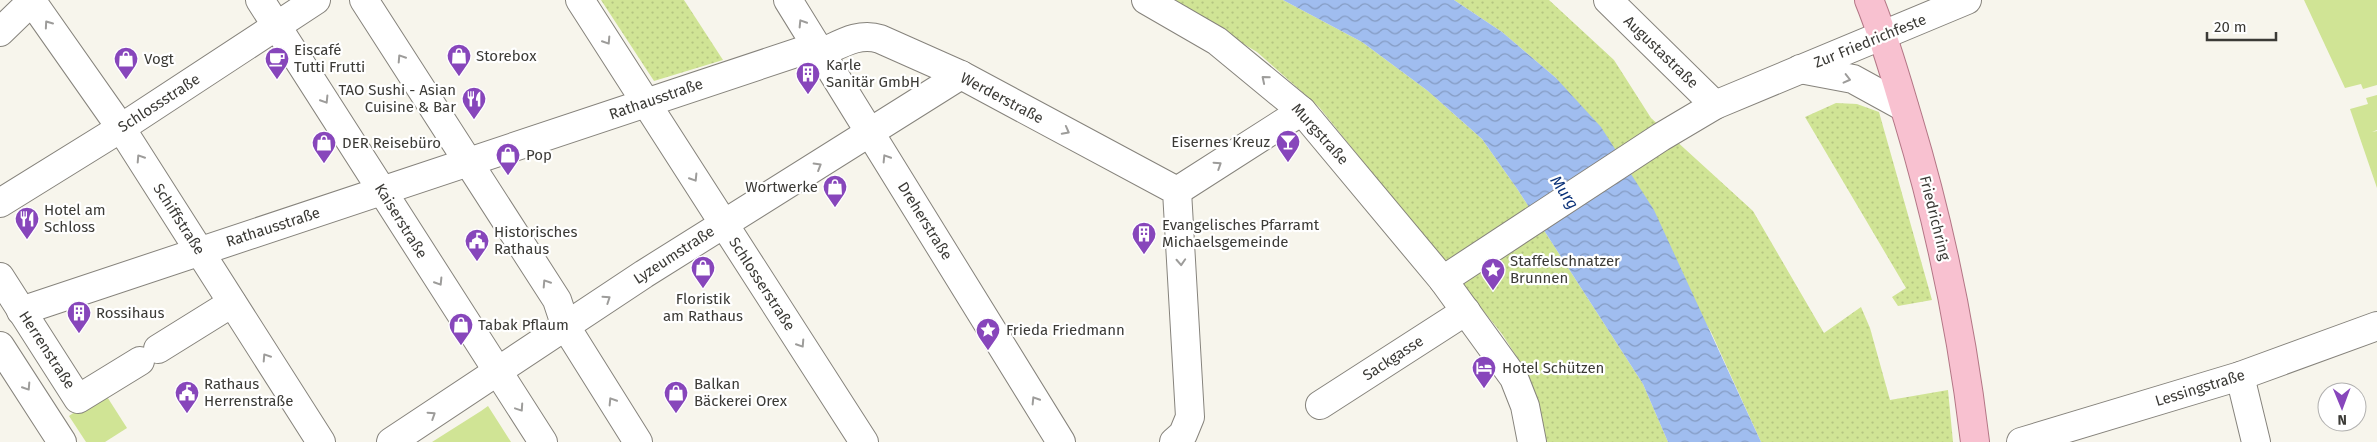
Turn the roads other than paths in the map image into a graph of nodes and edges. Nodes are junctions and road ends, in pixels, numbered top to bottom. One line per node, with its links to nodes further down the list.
1 (32, 0): 12 (street); 21 (street, Schiffstraße, one-way to 1)
2 (260, 0): 11 (street, Kaiserstraße)
3 (316, 0): 11 (street, Schlossstraße)
4 (364, 0): 23 (street, one-way to 4)
5 (580, 0): 17 (street, Schlosserstraße, one-way to 17)
6 (788, 0): 14 (street, Dreherstraße, one-way to 6)
7 (1146, 0): 20 (street, Murgstraße, one-way to 7)
8 (1608, 0): 18 (street, Augustastraße)
9 (1868, 0): 13 (main road, Friedrichring)
10 (1967, 0): 13 (street, Zur Friedrichfeste)
11 (277, 25): 21 (street, Schlossstraße); 24 (street, Kaiserstraße, one-way to 24)
12 (0, 32)
13 (1883, 35): 15 (street, Zur Friedrichfeste); 19 (main road, Friedrichring)
14 (819, 49): 16 (street, Werderstraße); 17 (street, Rathausstraße); 22 (street, Dreherstraße)
15 (1800, 70): 18 (street, Zur Friedrichfeste); 19 (street, Zur Friedrichfeste, one-way to 19)
16 (961, 75): 22 (street, Lyzeumstraße); 25 (street, Werderstraße, one-way to 25)
17 (646, 103): 23 (street, Rathausstraße); 27 (street, Schlosserstraße, one-way to 27)
18 (1715, 105): 30 (street, Zur Friedrichfeste)
19 (1904, 107): 49 (main road, Friedrichring)
20 (1302, 111): 25 (street, one-way to 20); 30 (street, Murgstraße)
21 (121, 128): 26 (street, Schlossstraße); 28 (street, Schiffstraße, one-way to 21)
22 (871, 133): 27 (street, Lyzeumstraße, one-way to 22); 47 (street, Dreherstraße, one-way to 22)
23 (467, 162): 24 (street, Rathausstraße); 35 (street, one-way to 23)
24 (382, 190): 28 (street, Rathausstraße); 37 (street, Kaiserstraße, one-way to 37)
25 (1177, 191): 40 (street, one-way to 40)
26 (0, 203)
27 (723, 223): 35 (street, Lyzeumstraße, one-way to 27); 46 (street, Schlosserstraße, one-way to 46)
28 (200, 251): 31 (street, Schiffstraße); 33 (street, Rathausstraße)
29 (0, 277): 33 (street, Herrenstraße)
30 (1442, 280): 32 (street, Murgstraße)
31 (232, 303): 33 (street, Herrenstraße); 42 (street, Schiffstraße, one-way to 31)
32 (1466, 311): 39 (street, Sackgasse); 48 (street, Murgstraße)
33 (23, 314)
34 (2377, 326): 38 (street, Lessingstraße)
35 (566, 327): 37 (street, Lyzeumstraße); 45 (street, one-way to 35)
36 (0, 346): 41 (street, one-way to 41)
37 (497, 373): 43 (street, Lyzeumstraße, one-way to 37); 44 (street, Kaiserstraße, one-way to 44)
38 (2240, 376): 50 (street, Lessingstraße); 51 (street)
39 (1320, 405)
40 (1175, 441)
41 (62, 442)
42 (321, 442)
43 (392, 442)
44 (542, 442)
45 (638, 442)
46 (864, 442)
47 (1061, 442)
48 (1532, 442)
49 (1976, 442)
50 (2020, 442)
51 (2256, 442)

